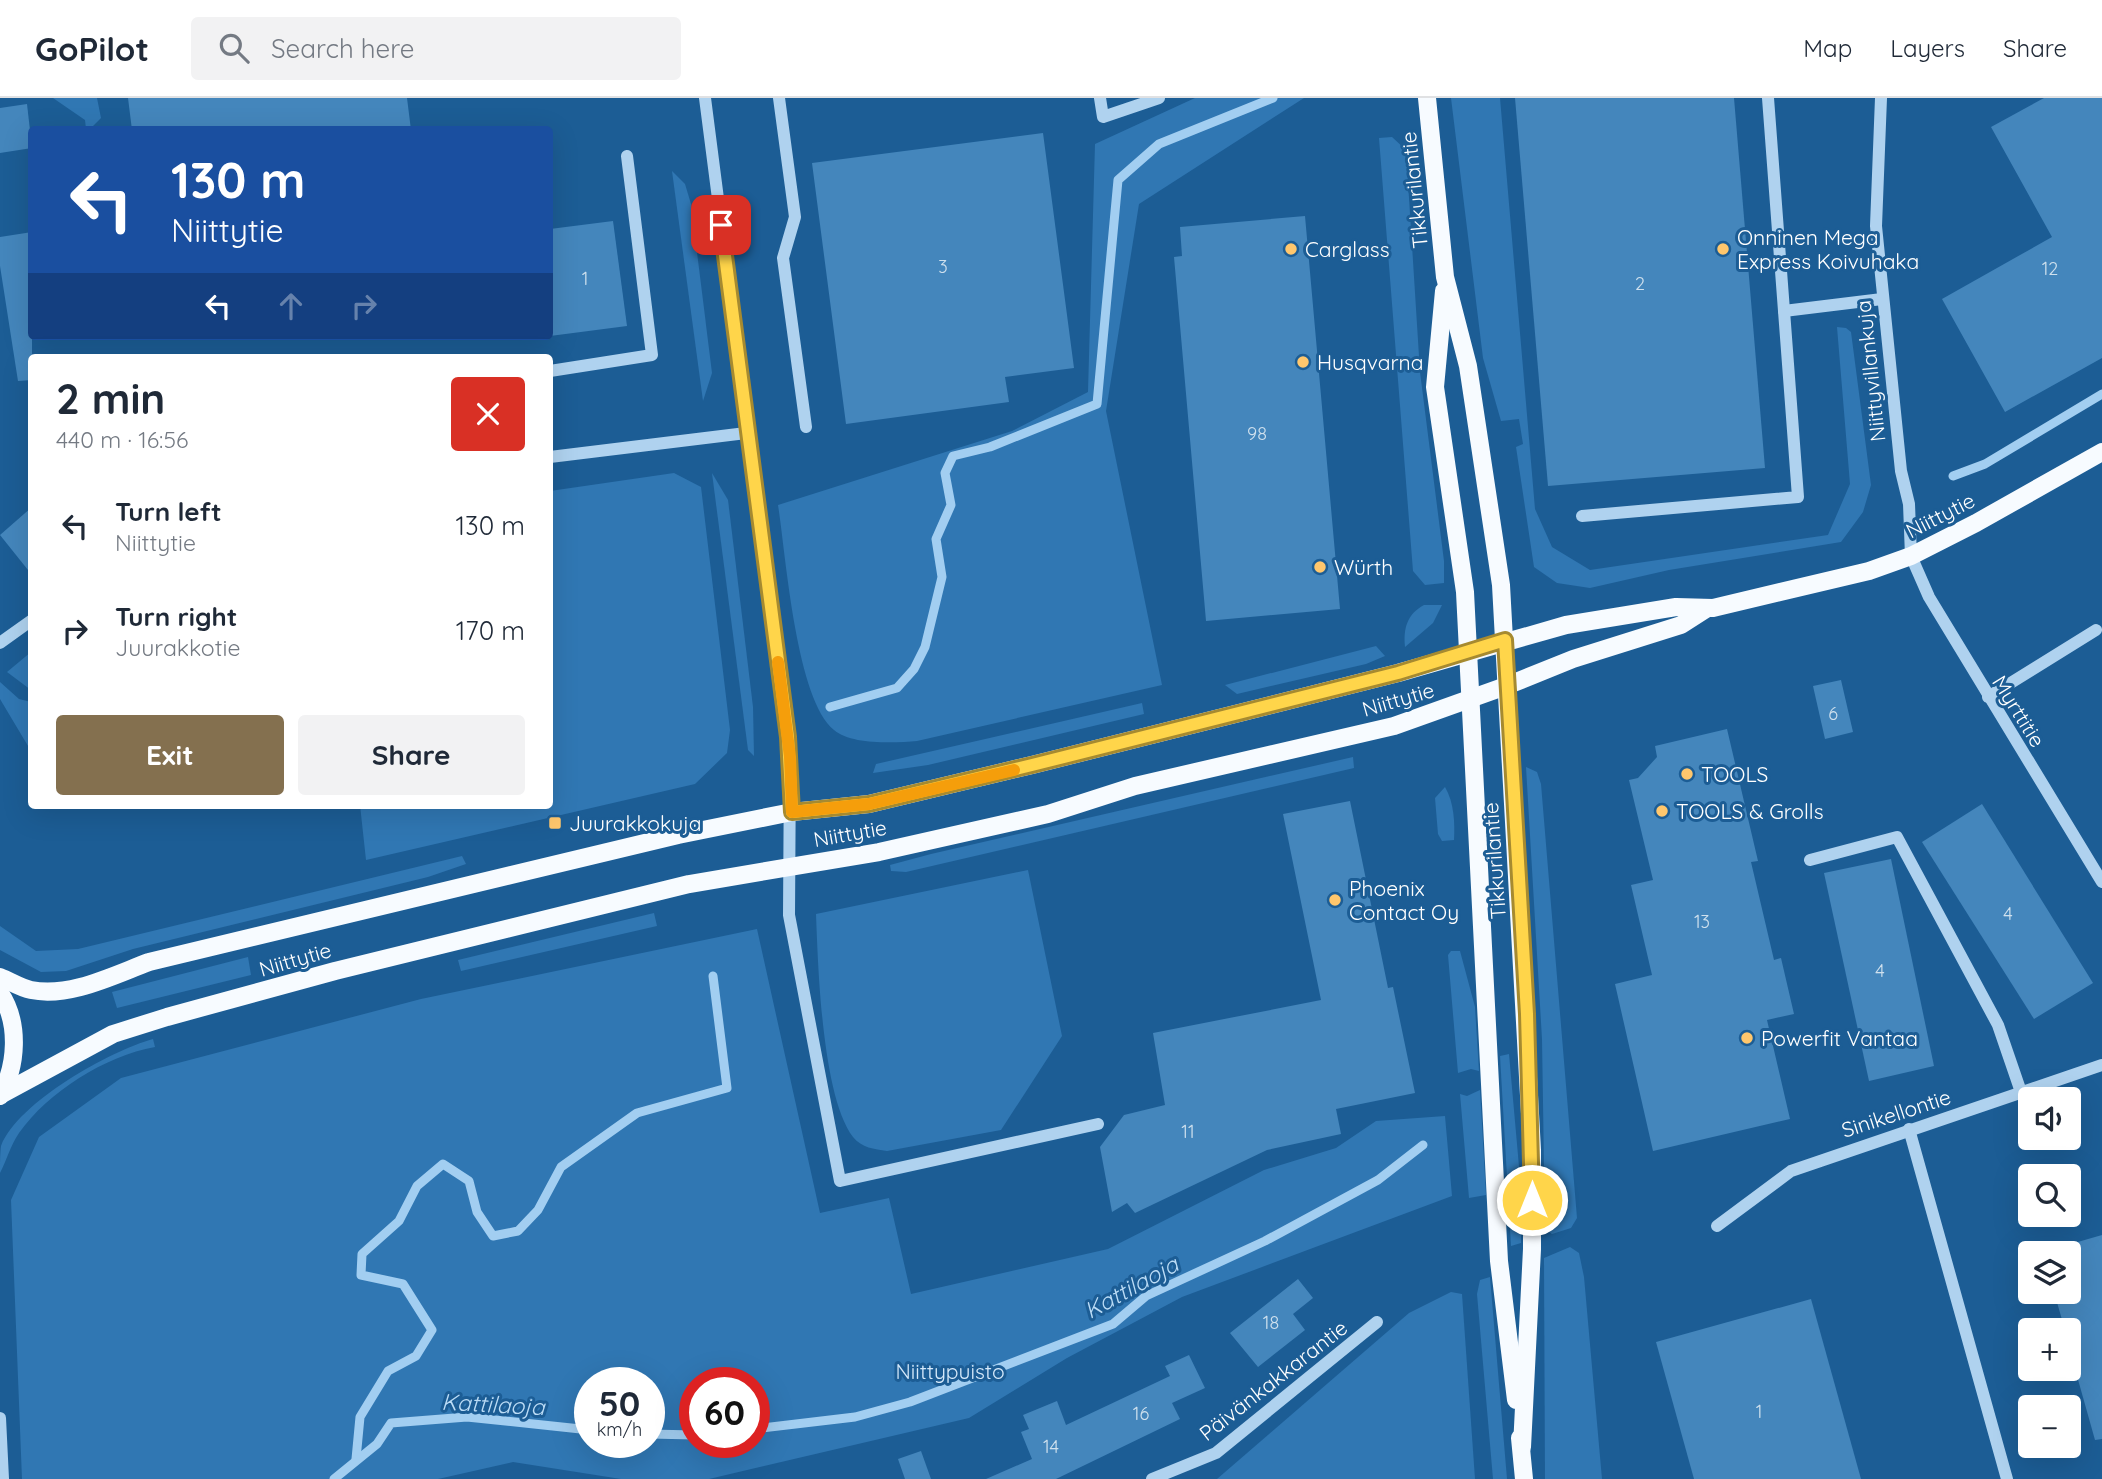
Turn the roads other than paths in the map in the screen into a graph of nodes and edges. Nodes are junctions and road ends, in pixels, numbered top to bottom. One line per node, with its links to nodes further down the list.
1 (705, 98): 14 (street)
2 (779, 98): 13 (street)
3 (1100, 98): 4 (street)
4 (1159, 98)
5 (1427, 98): 9 (main road, Tikkurilantie)
6 (1768, 98): 11 (street)
7 (1881, 98): 10 (street, Niittyvillankuja)
8 (627, 156): 12 (street)
9 (1446, 277): 22 (main road, Tikkurilantie); 24 (main road, Tikkurilantie)
10 (1882, 299): 11 (street); 18 (street, Niittyvillankuja)
11 (1784, 311): 17 (street)
12 (553, 371)
13 (806, 427)
14 (746, 433): 16 (street); 28 (street)
15 (2102, 452): 18 (main road, Niittytie)
16 (553, 457)
17 (1582, 516)
18 (1911, 556): 19 (main road, Niittytie); 26 (street, Myrttitie)
19 (1706, 609): 22 (main road, Niittytie); 25 (main road, Niittytie)
20 (28, 623): 23 (street)
21 (2096, 630): 26 (street)
22 (1505, 640): 24 (main road, Niittytie); 25 (main road, Tikkurilantie)
23 (0, 642)
24 (1466, 652): 27 (main road, Tikkurilantie); 28 (main road, Niittytie)
25 (1506, 687): 27 (main road, Niittytie); 45 (main road, Tikkurilantie)
26 (1988, 697): 31 (street, Myrttitie)
27 (1469, 700): 30 (main road, Niittytie); 45 (main road, Tikkurilantie)
28 (792, 812): 30 (street); 32 (main road, Niittytie)
29 (1810, 860): 35 (street)
30 (789, 867): 38 (main road, Niittytie); 39 (street)
31 (2102, 882)
32 (0, 977)
33 (0, 993): 38 (main road)
34 (2102, 1065): 36 (street, Sinikellontie)
35 (2019, 1087)
36 (2036, 1087)
37 (2018, 1093): 40 (street, Sinikellontie)
38 (1, 1095)
39 (1098, 1124)
40 (1909, 1129): 41 (street, Sinikellontie); 49 (street)
41 (1717, 1226)
42 (1377, 1322): 47 (street, Päivänkakkarantie)
43 (0, 1418): 44 (street)
44 (1, 1447): 46 (street)
45 (1521, 1447): 48 (main road, Tikkurilantie)
46 (3, 1479)
47 (1152, 1479)
48 (1524, 1479)
49 (2007, 1479)

